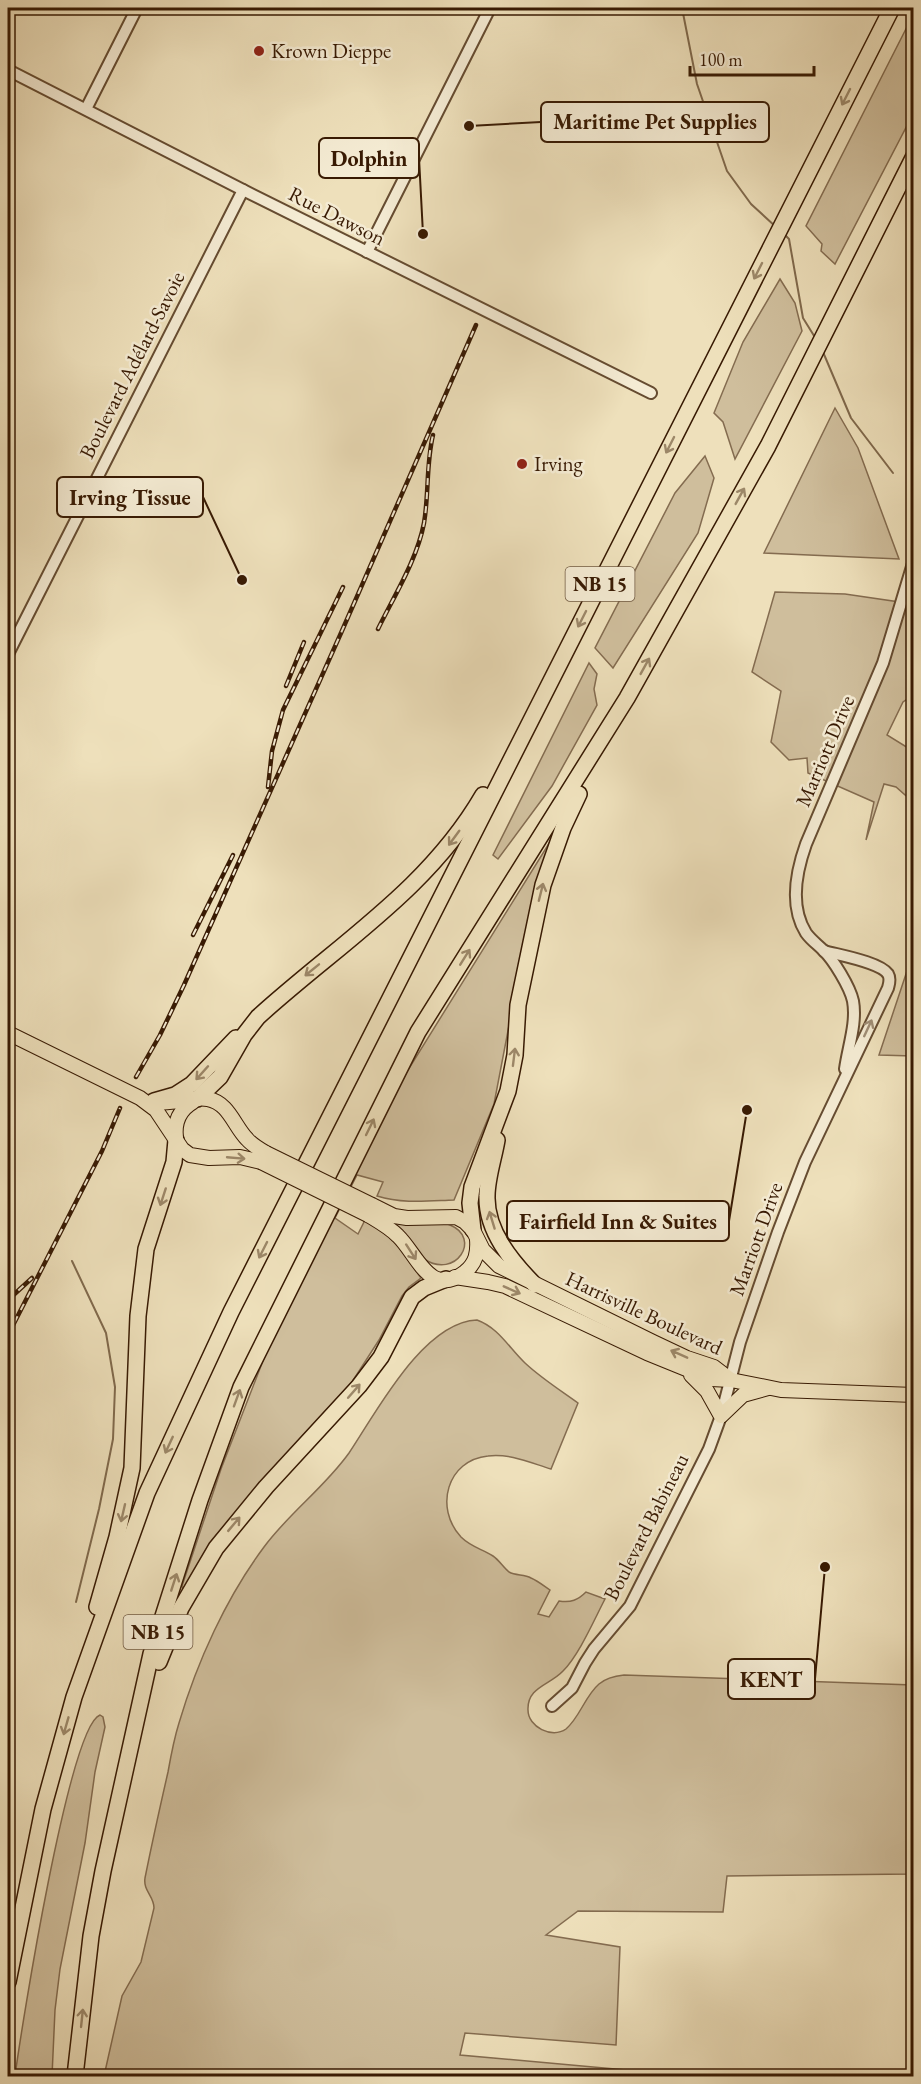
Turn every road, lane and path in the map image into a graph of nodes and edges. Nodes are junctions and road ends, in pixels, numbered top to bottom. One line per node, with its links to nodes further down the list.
1 (137, 8): 5 (street)
2 (490, 8): 8 (street)
3 (892, 8): 11 (highway, NB 15, one-way to 11)
4 (8, 70): 5 (street, Rue Dawson)
5 (86, 109): 7 (street, Rue Dawson)
6 (914, 156): 13 (highway, NB 15, one-way to 6)
7 (243, 190): 8 (street, Rue Dawson); 12 (street, Boulevard Adélard-Savoie)
8 (367, 252): 9 (street, Rue Dawson)
9 (651, 393)
10 (914, 560): 14 (street, Marriott Drive)
11 (570, 644): 15 (highway, one-way to 15); 32 (highway, NB 15, one-way to 32)
12 (8, 654)
13 (627, 698): 20 (highway, one-way to 13); 34 (highway, NB 15, one-way to 13)
14 (824, 951): 17 (street, Marriott Drive); 17 (street, Marriott Drive, one-way to 14)
15 (258, 1017): 18 (highway); 19 (highway, one-way to 19)
16 (8, 1033): 19 (main road)
17 (843, 1081): 28 (street, Marriott Drive)
18 (198, 1099): 19 (main road); 21 (main road); 22 (main road)
19 (147, 1100): 21 (main road)
20 (501, 1114): 24 (highway); 26 (highway, one-way to 20)
21 (176, 1140): 22 (main road, one-way to 22); 32 (highway, one-way to 32)
22 (264, 1158): 23 (main road, Harrisville Boulevard, bridge)
23 (370, 1210): 24 (main road, Harrisville Boulevard); 25 (main road, Harrisville Boulevard, one-way to 25)
24 (475, 1234): 25 (main road); 26 (main road, Harrisville Boulevard)
25 (451, 1278): 27 (main road, Harrisville Boulevard, one-way to 27); 34 (highway, one-way to 25)
26 (535, 1285): 28 (main road, Harrisville Boulevard, one-way to 26)
27 (683, 1369): 28 (main road, Harrisville Boulevard); 31 (main road)
28 (731, 1380): 29 (main road); 31 (street, Marriott Drive)
29 (770, 1388): 30 (main road); 31 (main road)
30 (914, 1395)
31 (721, 1416): 33 (street, Boulevard Babineau)
32 (74, 1697): 35 (highway, NB 15, one-way to 35)
33 (552, 1706)
34 (116, 1808): 36 (highway, NB 15, one-way to 34)
35 (8, 1982)
36 (75, 2076)

